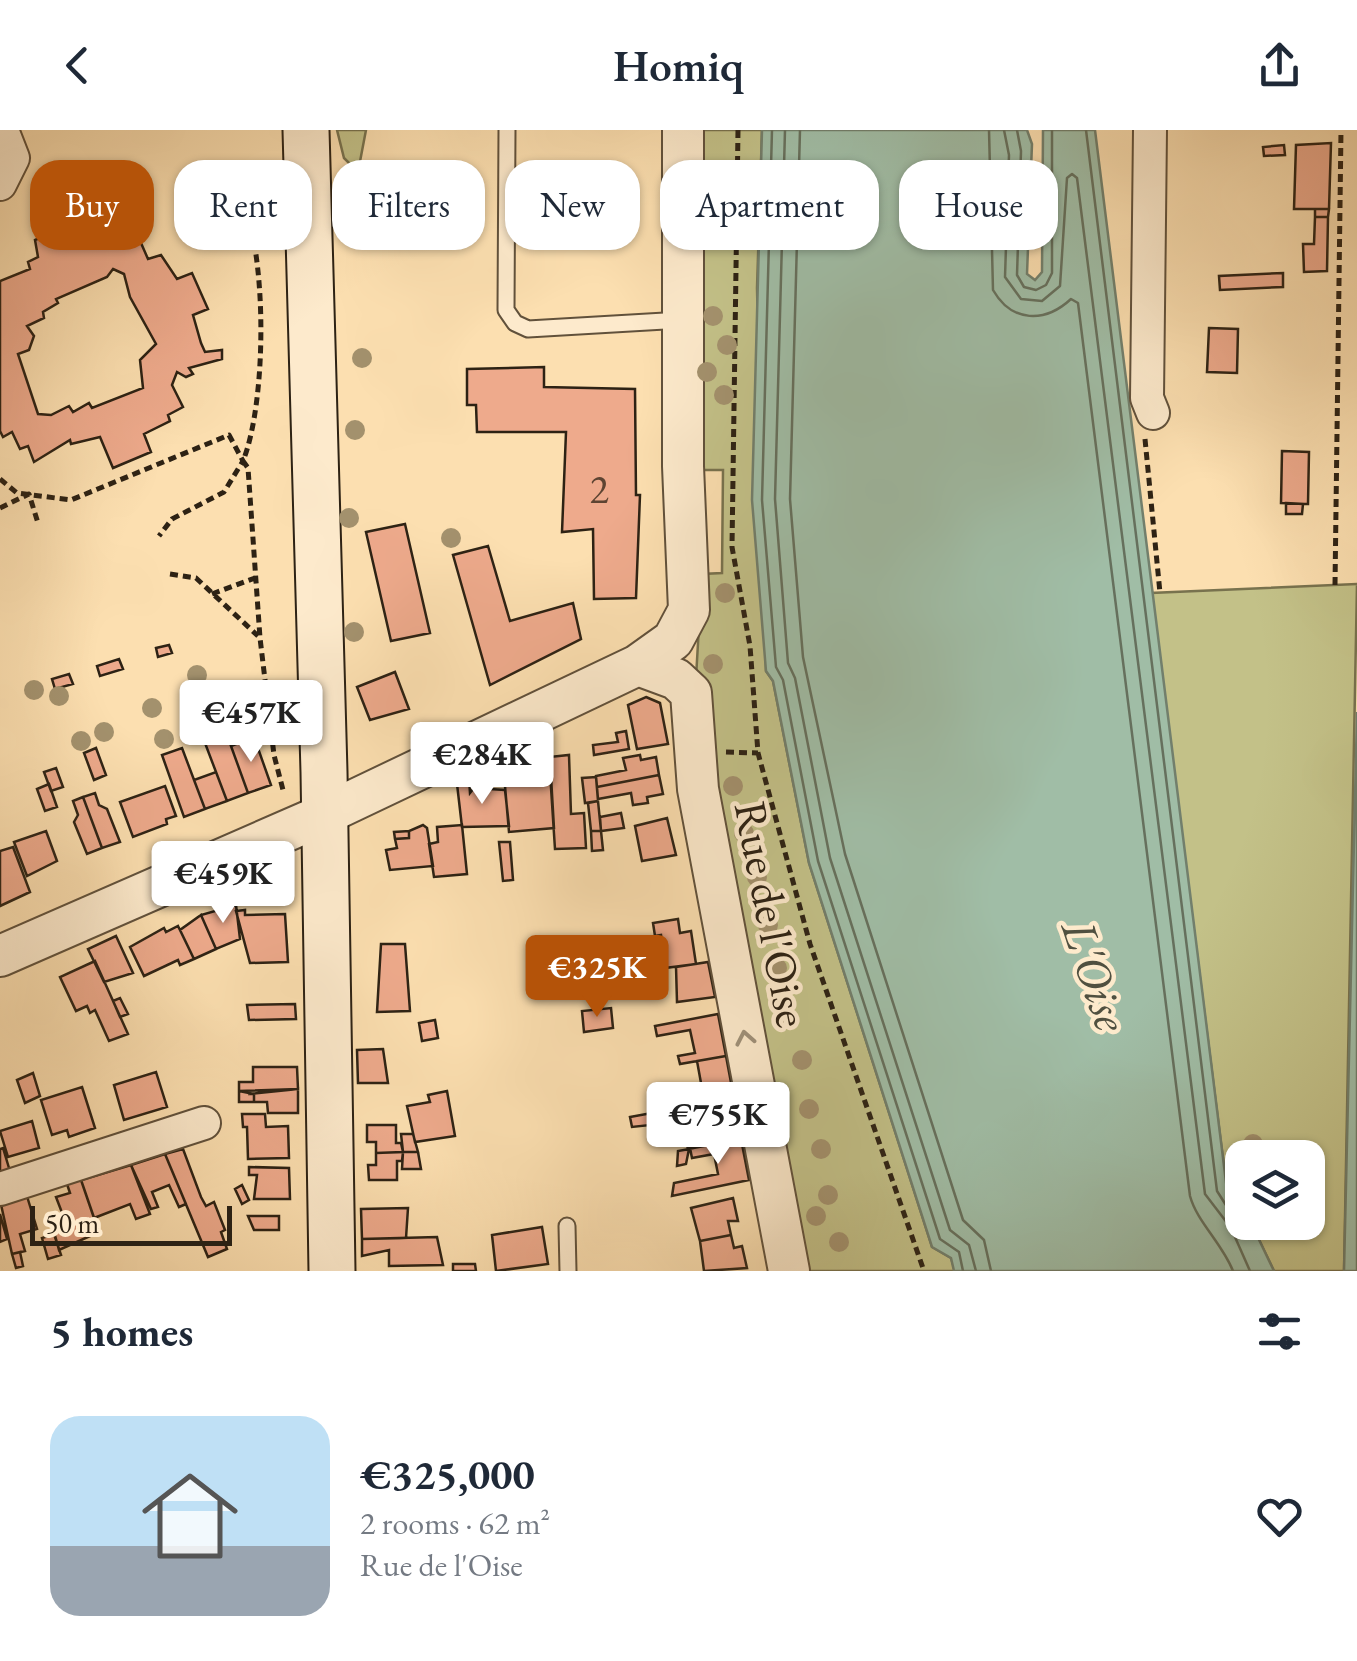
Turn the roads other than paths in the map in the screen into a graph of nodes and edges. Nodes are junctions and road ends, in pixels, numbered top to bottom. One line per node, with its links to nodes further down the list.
1 (2, 130): 6 (street)
2 (306, 130): 12 (main road)
3 (507, 130): 7 (lane)
4 (683, 130): 7 (street, Rue de l'Oise)
5 (1150, 130): 8 (street)
6 (0, 184)
7 (682, 320): 9 (street, Rue de l'Oise)
8 (1152, 410)
9 (689, 610): 10 (street); 11 (street, Rue de l'Oise)
10 (638, 666): 11 (street); 12 (street)
11 (691, 693): 19 (street, Rue de l'Oise, one-way to 11)
12 (323, 815): 13 (street); 17 (main road)
13 (0, 956)
14 (204, 1123): 15 (street)
15 (0, 1189)
16 (567, 1226): 18 (lane)
17 (332, 1271)
18 (568, 1271)
19 (789, 1271)

